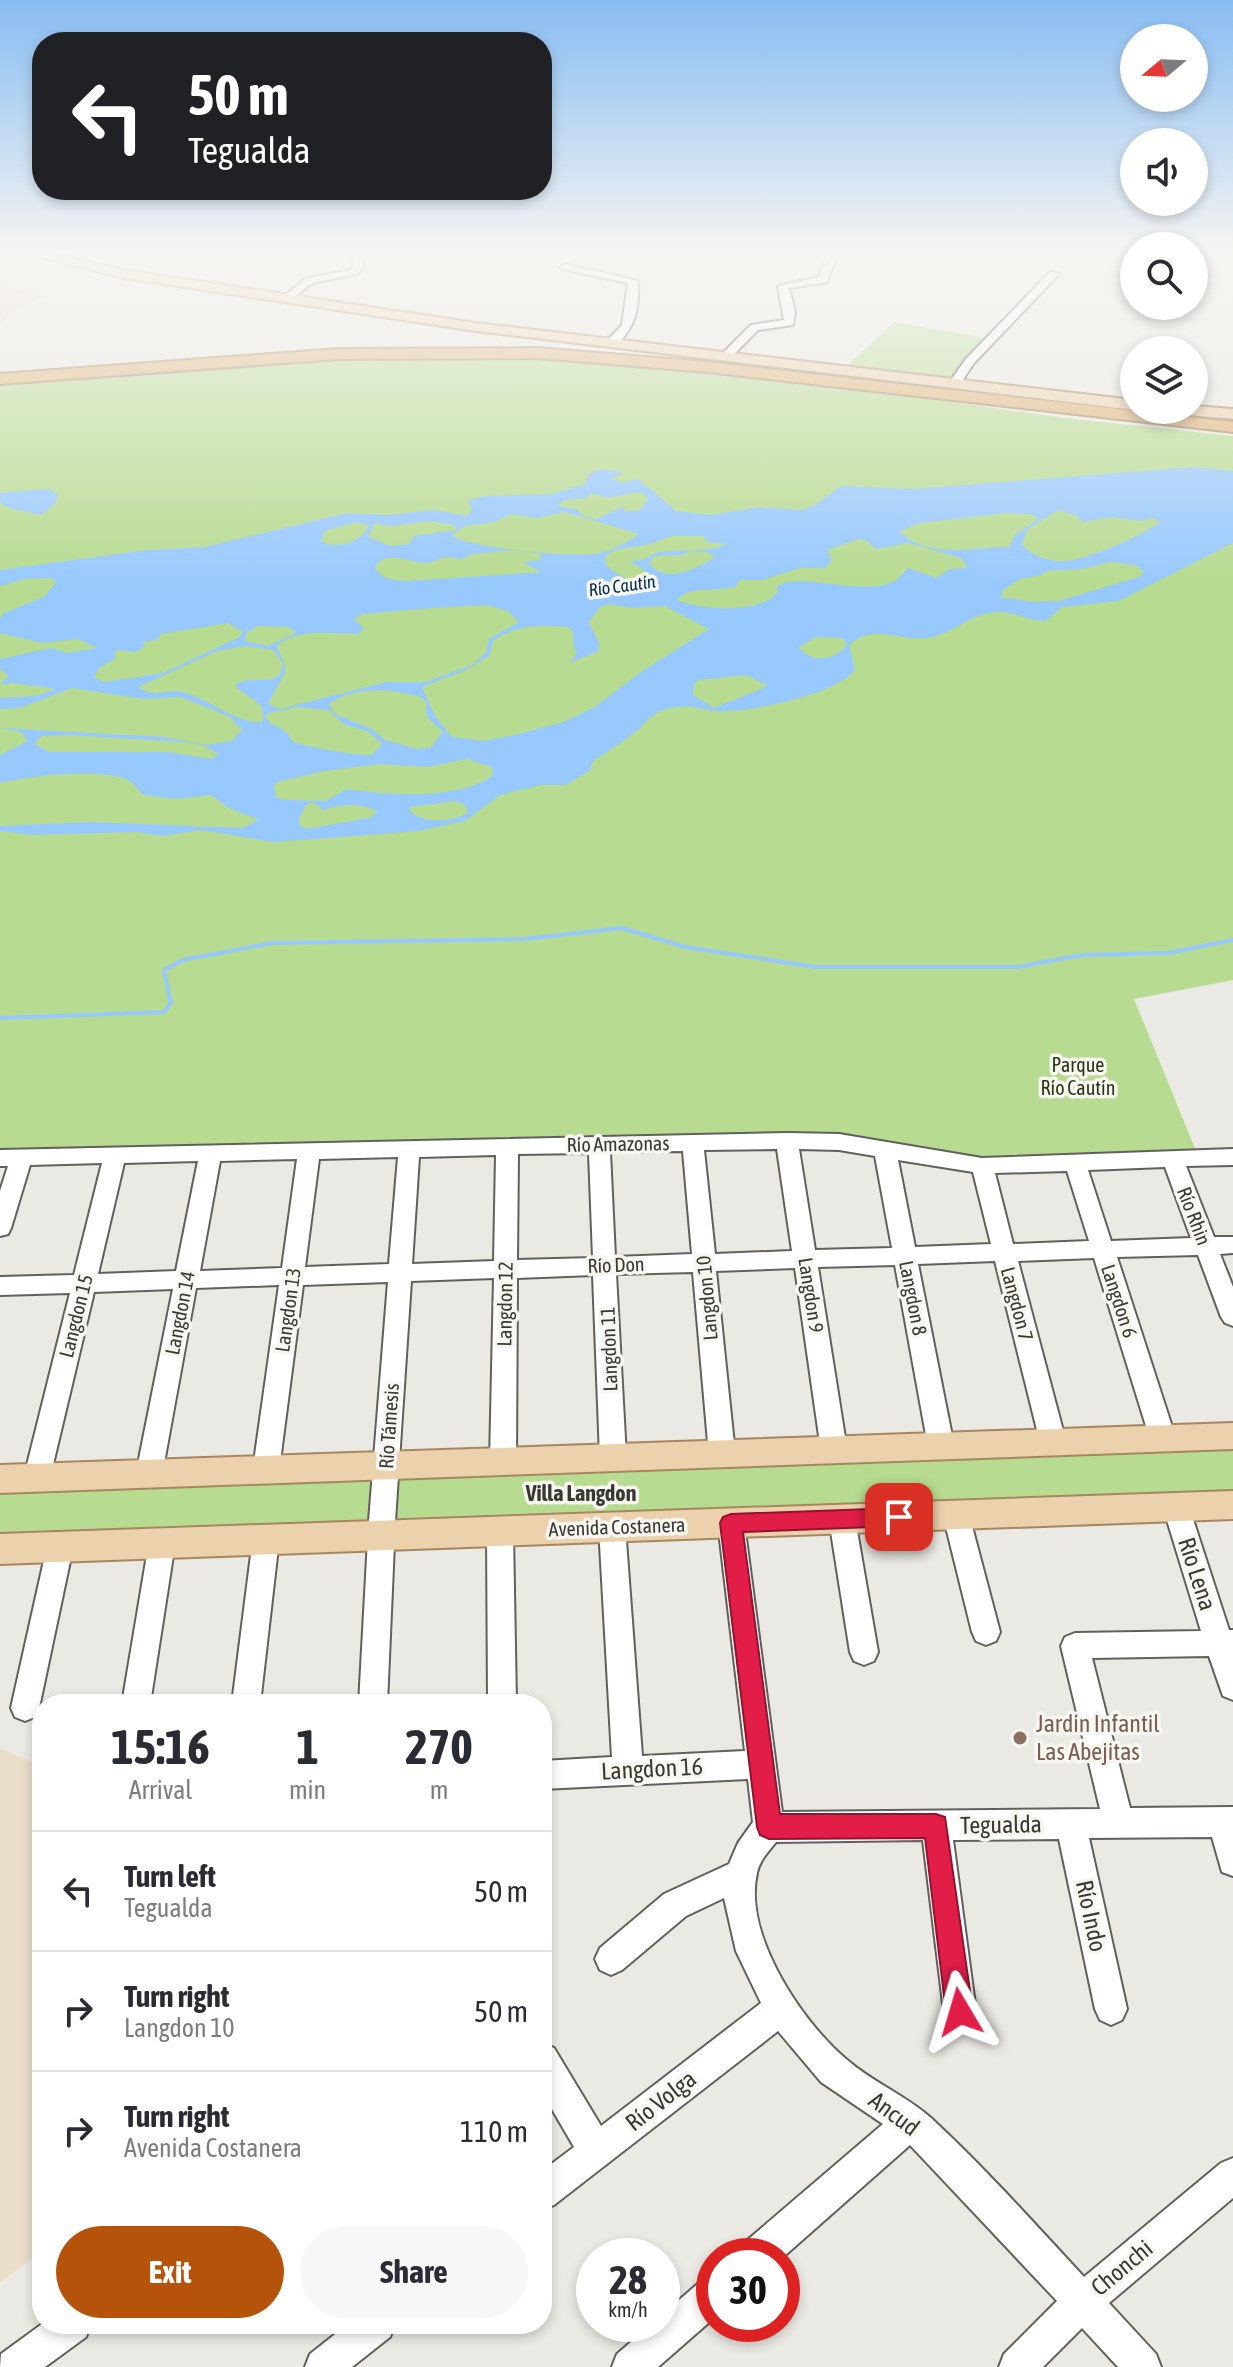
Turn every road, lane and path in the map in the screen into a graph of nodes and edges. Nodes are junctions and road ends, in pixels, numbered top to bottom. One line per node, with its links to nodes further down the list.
1 (198, 363): 5 (highway)
2 (673, 363): 10 (highway)
3 (787, 363): 6 (main road)
4 (968, 363): 6 (street)
5 (0, 377)
6 (954, 384): 7 (main road)
7 (1120, 403)
8 (1208, 412): 9 (main road)
9 (1233, 414)
10 (1233, 424)
11 (787, 1141): 12 (street, Río Amazonas); 16 (street, Río Amazonas); 31 (street, Langdon 9)
12 (693, 1143): 13 (street, Río Amazonas); 32 (street, Langdon 10)
13 (599, 1145): 14 (street, Río Amazonas); 33 (street, Langdon 11)
14 (507, 1147): 15 (street, Río Amazonas); 34 (street, Langdon 12)
15 (409, 1149): 17 (street, Río Amazonas); 35 (street, Río Támesis)
16 (885, 1149): 24 (street, Río Amazonas); 30 (street, Langdon 8)
17 (309, 1151): 18 (street, Río Amazonas); 36 (street, Langdon 13)
18 (211, 1152): 19 (street, Río Amazonas); 37 (street, Langdon 14)
19 (115, 1155): 20 (street, Río Amazonas); 38 (street, Langdon 15)
20 (10, 1157): 25 (street)
21 (1233, 1157): 22 (street, Río Amazonas)
22 (1173, 1160): 23 (street, Río Amazonas); 27 (street, Río Rhin)
23 (1075, 1163): 24 (street, Río Amazonas); 28 (street, Langdon 6)
24 (982, 1166): 29 (street, Langdon 7)
25 (0, 1228)
26 (1233, 1245): 27 (street, Río Don)
27 (1206, 1246): 28 (street, Río Don); 40 (street, Río Rhin)
28 (1102, 1250): 29 (street, Río Don); 42 (street, Langdon 6)
29 (1004, 1253): 30 (street, Río Don); 43 (street, Langdon 7)
30 (905, 1256): 31 (street, Río Don); 44 (street, Langdon 8)
31 (805, 1259): 32 (street, Río Don); 45 (street, Langdon 9)
32 (704, 1262): 33 (street, Río Don); 46 (street, Langdon 10)
33 (606, 1265): 34 (street, Río Don); 47 (street, Langdon 11)
34 (505, 1269): 35 (street, Río Don); 48 (street, Langdon 12)
35 (399, 1272): 36 (street, Río Don); 49 (street, Río Támesis)
36 (292, 1276): 37 (street, Río Don); 50 (street, Langdon 13)
37 (187, 1279): 38 (street, Río Don); 51 (street, Langdon 14)
38 (84, 1283): 39 (street, Río Don); 52 (street, Langdon 15)
39 (0, 1286)
40 (1233, 1317)
41 (1233, 1436): 42 (main road)
42 (1163, 1439): 43 (main road)
43 (1053, 1442): 44 (main road)
44 (941, 1446): 45 (main road)
45 (834, 1450): 46 (main road)
46 (722, 1454): 47 (main road)
47 (613, 1457): 48 (main road)
48 (503, 1461): 49 (main road)
49 (386, 1465): 50 (main road); 61 (street, Río Támesis)
50 (266, 1469): 51 (main road)
51 (149, 1474): 52 (main road)
52 (37, 1477): 53 (main road)
53 (0, 1479)
54 (1233, 1505): 55 (main road, Avenida Costanera)
55 (1176, 1507): 56 (main road, Avenida Costanera); 67 (street, Río Lena)
56 (956, 1515): 57 (main road, Avenida Costanera); 66 (street)
57 (842, 1519): 58 (main road, Avenida Costanera); 68 (street)
58 (731, 1523): 59 (main road, Avenida Costanera); 75 (street)
59 (612, 1527): 60 (main road, Avenida Costanera); 76 (street)
60 (500, 1532): 61 (main road, Avenida Costanera); 73 (street)
61 (381, 1536): 62 (main road, Avenida Costanera); 72 (street, Río Támesis)
62 (266, 1539): 63 (main road, Avenida Costanera); 71 (street)
63 (162, 1543): 64 (main road, Avenida Costanera); 70 (street)
64 (60, 1547): 65 (main road, Avenida Costanera); 74 (street)
65 (0, 1549)
66 (986, 1632)
67 (1226, 1643): 69 (street, Río Lena); 79 (street)
68 (864, 1652)
69 (1233, 1687)
70 (138, 1694)
71 (247, 1694)
72 (373, 1694)
73 (502, 1694)
74 (25, 1708)
75 (762, 1764): 76 (street, Langdon 16); 82 (street)
76 (628, 1771): 77 (street, Langdon 16)
77 (552, 1775)
78 (1228, 1822): 79 (street, Tegualda); 83 (street)
79 (1119, 1823): 80 (street, Tegualda)
80 (1071, 1824): 81 (street, Tegualda); 87 (street, Río Indo)
81 (936, 1826): 82 (street, Tegualda); 88 (street)
82 (769, 1827): 84 (street)
83 (1233, 1861)
84 (741, 1874): 85 (street); 86 (street, Ancud)
85 (611, 1959)
86 (780, 2009): 90 (street, Ancud); 91 (street, Río Volga)
87 (1111, 2009)
88 (960, 2012)
89 (552, 2077): 91 (street)
90 (910, 2123): 94 (street); 95 (street, Ancud)
91 (596, 2151): 93 (street, Río Volga)
92 (1233, 2175): 95 (street, Chonchi)
93 (552, 2185)
94 (778, 2238)
95 (1082, 2302): 102 (street, Chonchi); 103 (street, Ancud)
96 (696, 2310): 101 (street)
97 (59, 2334): 99 (street)
98 (364, 2334): 100 (street)
99 (14, 2367)
100 (323, 2367)
101 (630, 2367)
102 (1017, 2367)
103 (1143, 2367)

